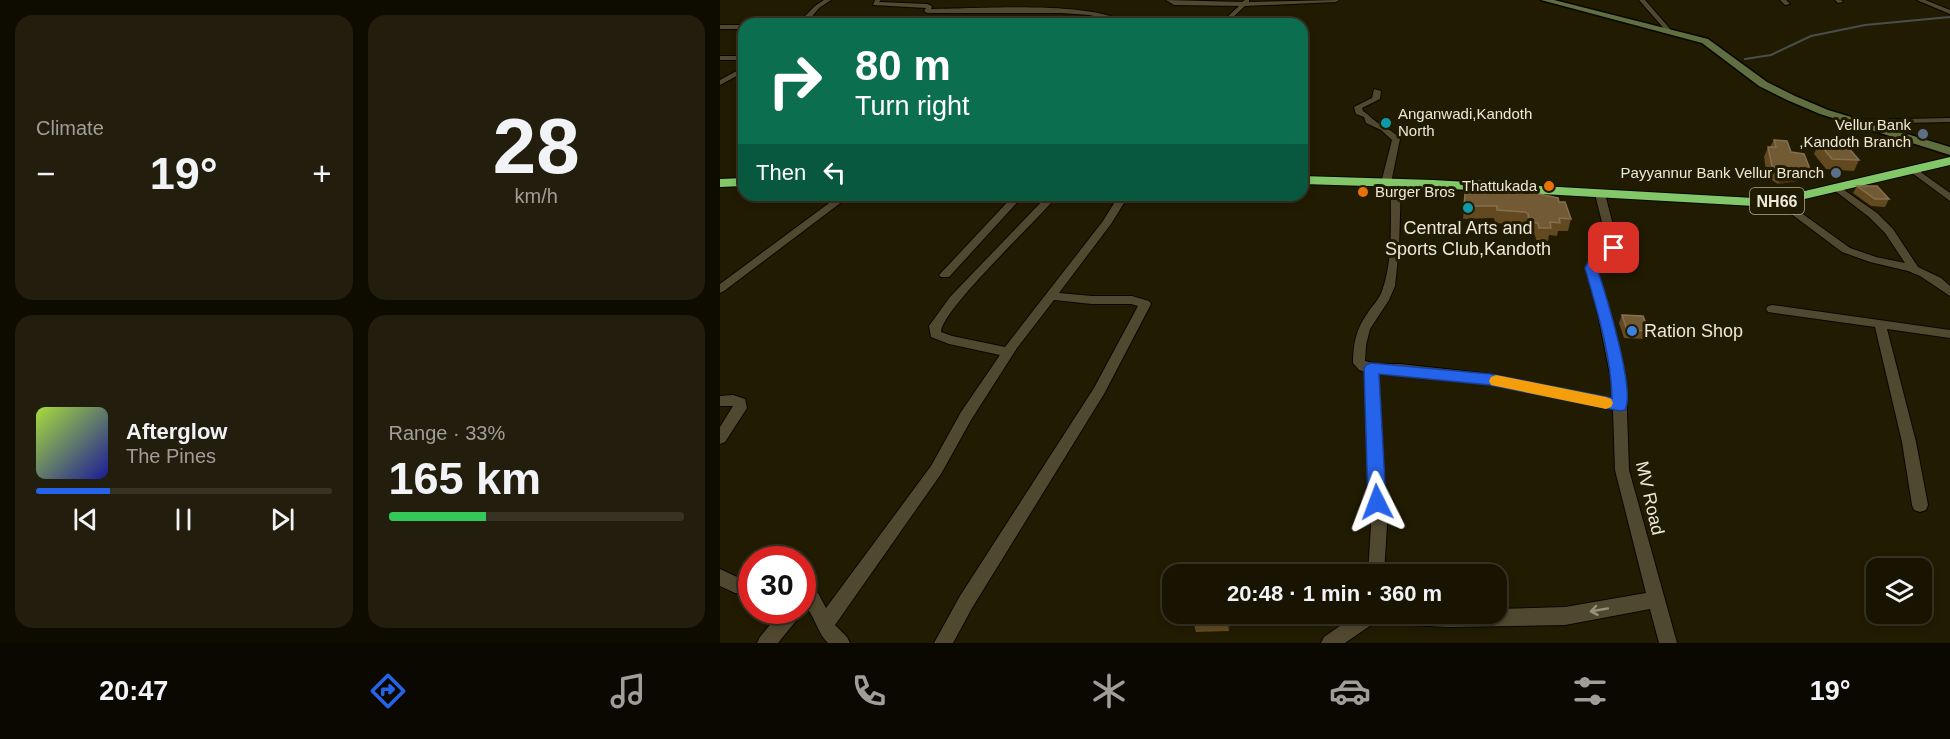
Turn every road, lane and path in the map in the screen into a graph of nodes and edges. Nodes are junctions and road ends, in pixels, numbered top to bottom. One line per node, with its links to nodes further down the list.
1 (828, 0): 13 (street)
2 (878, 0): 11 (street)
3 (1168, 0): 8 (street)
4 (1336, 0): 8 (street)
5 (1545, 0): 19 (main road)
6 (1642, 0): 19 (street)
7 (1920, 0): 12 (street)
8 (1246, 2): 16 (street)
9 (979, 4): 11 (street)
10 (1010, 10): 11 (street); 14 (street); 15 (street)
11 (971, 11)
12 (1950, 12)
13 (810, 18)
14 (1002, 18)
15 (1116, 18)
16 (1229, 18)
17 (720, 27): 18 (street)
18 (738, 27)
19 (1669, 31): 26 (main road)
20 (720, 58): 21 (street)
21 (738, 58)
22 (738, 72): 23 (street)
23 (720, 83)
24 (1377, 91): 33 (street)
25 (1950, 120): 26 (street)
26 (1856, 122): 27 (main road)
27 (1950, 151)
28 (1950, 161): 29 (highway, NH66)
29 (1915, 171): 34 (highway, NH66); 36 (street)
30 (1308, 180): 33 (highway, NH66)
31 (738, 182): 32 (highway)
32 (720, 183)
33 (1391, 183): 35 (highway, NH66); 51 (street)
34 (1837, 188): 41 (highway, NH66); 42 (street)
35 (1600, 194): 41 (highway, NH66); 53 (street, MV Road)
36 (1950, 198)
37 (838, 201): 44 (street)
38 (1013, 201): 43 (street)
39 (1047, 201): 50 (street)
40 (1120, 201): 46 (street)
41 (1779, 201): 42 (street)
42 (1913, 267): 45 (street)
43 (945, 275)
44 (720, 289)
45 (1950, 292)
46 (1050, 296): 50 (street); 67 (street)
47 (1772, 309): 48 (street)
48 (1880, 324): 49 (street); 55 (street)
49 (1950, 334)
50 (1008, 352): 64 (street)
51 (1371, 368): 53 (street); 56 (street)
52 (720, 401): 54 (street)
53 (1620, 406): 59 (street, MV Road)
54 (720, 438)
55 (1920, 505)
56 (1377, 564)
57 (720, 577): 58 (street)
58 (738, 585)
59 (1656, 600): 61 (street, one-way to 61); 69 (street, MV Road)
60 (816, 605): 64 (street)
61 (1507, 617)
62 (782, 624): 65 (street)
63 (1357, 624): 68 (street)
64 (825, 625): 66 (street)
65 (766, 643)
66 (841, 643)
67 (943, 643)
68 (1330, 643)
69 (1668, 643)

